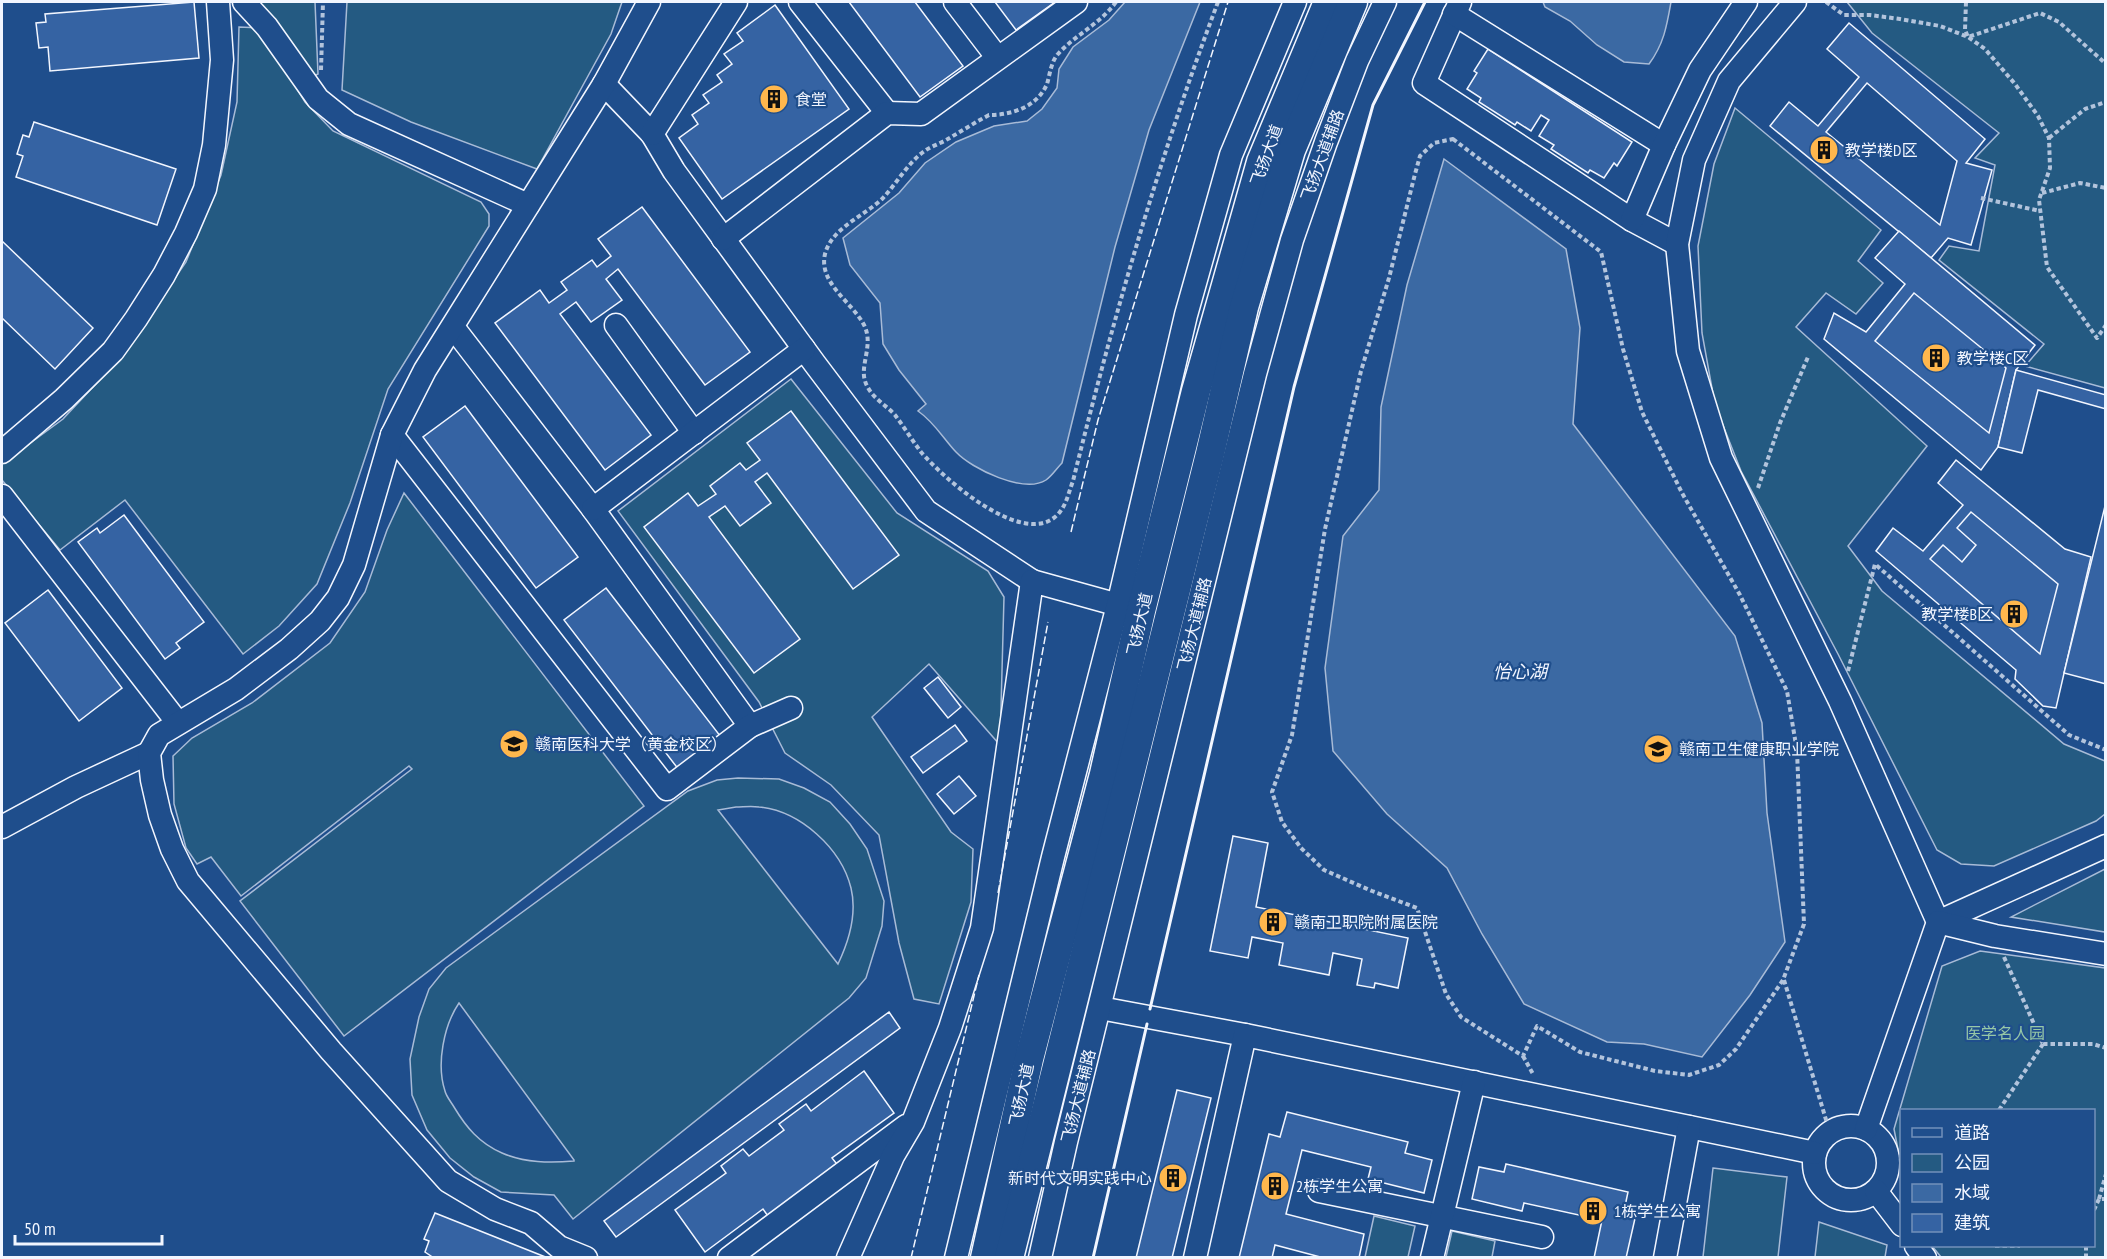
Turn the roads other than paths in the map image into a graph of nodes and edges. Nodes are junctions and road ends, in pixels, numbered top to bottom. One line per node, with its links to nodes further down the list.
1 (218, 2): 34 (street)
2 (244, 2): 21 (street)
3 (650, 2): 16 (street)
4 (736, 2): 18 (street)
5 (800, 2): 17 (street)
6 (955, 2): 15 (street)
7 (1076, 2): 15 (street)
8 (1295, 2): 26 (street)
9 (1328, 2): 31 (main road, 飞扬大道)
10 (1353, 2): 20 (main road, 飞扬大道)
11 (1385, 2): 24 (street, 飞扬大道辅路)
12 (1746, 2): 19 (street)
13 (1795, 2): 25 (street)
14 (1457, 8): 19 (street); 22 (street)
15 (997, 57): 17 (street)
16 (604, 84): 18 (street); 21 (street)
17 (887, 113): 23 (street)
18 (652, 135): 23 (street)
19 (1664, 145): 22 (street)
20 (1291, 150): 24 (street); 35 (main road, 飞扬大道)
21 (528, 205): 28 (street)
22 (1632, 220): 25 (street)
23 (723, 239): 29 (street)
24 (1292, 240): 30 (street, 飞扬大道辅路)
25 (1677, 244): 50 (street)
26 (1186, 315): 31 (street); 39 (street)
27 (616, 325): 32 (street)
28 (453, 327): 33 (street); 37 (street)
29 (804, 349): 32 (street); 38 (street)
30 (1255, 374): 35 (street); 51 (street, 飞扬大道辅路)
31 (1196, 391): 39 (main road, 飞扬大道)
32 (694, 433): 37 (street)
33 (392, 435): 42 (street); 43 (street)
34 (2, 452)
35 (1210, 454): 40 (main road, 飞扬大道)
36 (2, 496): 42 (street)
37 (593, 509): 43 (street)
38 (1032, 581): 39 (street); 58 (street)
39 (1130, 608): 40 (street); 45 (main road, 飞扬大道); 49 (street)
40 (1169, 619): 47 (main road, 飞扬大道)
41 (791, 708): 43 (street)
42 (177, 723): 44 (street)
43 (750, 726)
44 (149, 753): 46 (street); 70 (street)
45 (1104, 774): 49 (street); 56 (main road, 飞扬大道)
46 (2, 827)
47 (1114, 837): 51 (street); 66 (main road, 飞扬大道)
48 (2106, 846): 50 (street)
49 (1053, 857): 53 (street)
50 (1938, 922): 52 (street); 60 (street)
51 (1121, 925): 54 (street, 飞扬大道辅路)
52 (2106, 954)
53 (1020, 994): 56 (street); 73 (street)
54 (1100, 1008): 55 (street); 61 (street, 飞扬大道辅路)
55 (1245, 1035): 57 (street); 77 (street)
56 (1029, 1059): 74 (main road, 飞扬大道)
57 (1474, 1082): 59 (street); 67 (street)
58 (913, 1122): 71 (street); 72 (street)
59 (1689, 1127): 62 (street); 79 (street)
60 (1866, 1129): 62 (street); 63 (street)
61 (1066, 1142): 66 (street); 76 (street, 飞扬大道辅路)
62 (1815, 1153): 65 (street)
63 (1895, 1157): 65 (street)
64 (1319, 1191): 67 (street)
65 (1876, 1191): 68 (street)
66 (1019, 1212): 75 (main road, 飞扬大道)
67 (1442, 1216): 69 (street); 78 (street)
68 (1900, 1222)
69 (1542, 1237)
70 (586, 1257)
71 (729, 1257)
72 (848, 1257)
73 (956, 1257)
74 (985, 1257)
75 (1009, 1257)
76 (1040, 1257)
77 (1195, 1257)
78 (1432, 1257)
79 (1665, 1257)

